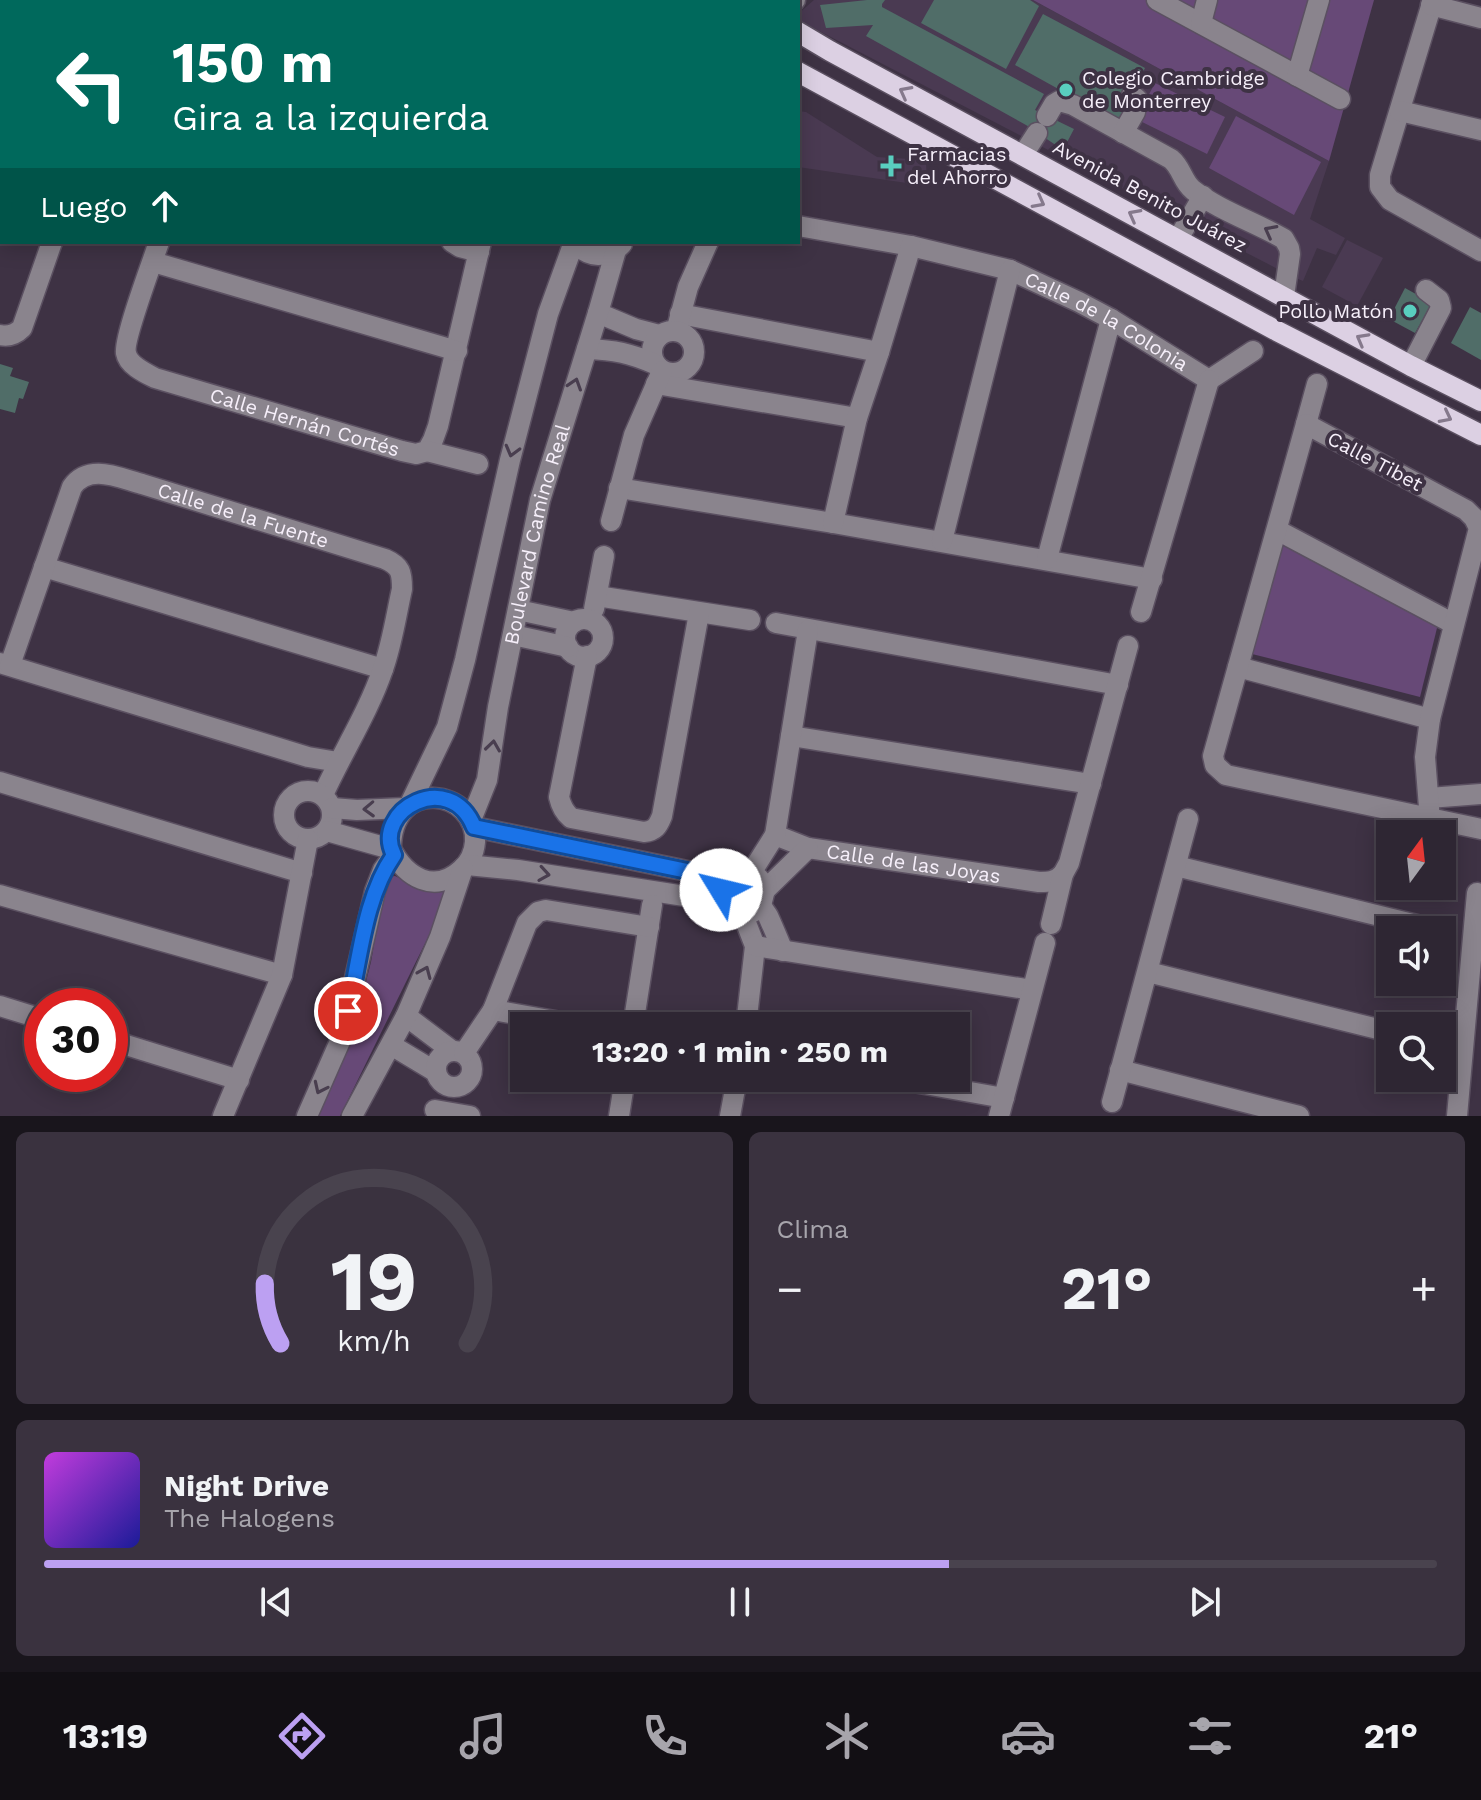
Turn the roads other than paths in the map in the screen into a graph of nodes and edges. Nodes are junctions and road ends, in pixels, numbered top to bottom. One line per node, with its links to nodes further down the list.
1 (1157, 0): 6 (street)
2 (1207, 0): 6 (street)
3 (1319, 0): 9 (street)
4 (1432, 3): 5 (street); 12 (street)
5 (1481, 18)
6 (1201, 23): 9 (street)
7 (800, 33): 15 (main road, Avenida Benito Juárez, one-way to 7)
8 (801, 75): 47 (main road, one-way to 47)
9 (1297, 76): 11 (street)
10 (1132, 95): 14 (street)
11 (1340, 99)
12 (1400, 111): 13 (street); 27 (street)
13 (1481, 130)
14 (1123, 133): 15 (street); 16 (street)
15 (1023, 155): 18 (main road, Avenida Benito Juárez, one-way to 15)
16 (1203, 196): 18 (street); 31 (street, one-way to 16)
17 (800, 226): 25 (street, Calle de la Colonia)
18 (1178, 239): 31 (main road, Avenida Benito Juárez)
19 (51, 244): 35 (street)
20 (455, 244): 26 (street, Calle Hernán Cortés)
21 (573, 244): 86 (street, Boulevard Camino Real, one-way to 86)
22 (576, 244): 24 (street)
23 (707, 244): 34 (street)
24 (620, 246): 32 (street, Boulevard Camino Real)
25 (911, 246): 29 (street, Calle de la Colonia); 39 (street)
26 (480, 247): 37 (street, Calle Hernán Cortés)
27 (1481, 251)
28 (156, 252): 37 (street); 48 (street, Calle Hernán Cortés)
29 (1010, 270): 33 (street, Calle de la Colonia); 54 (street)
30 (1426, 290): 40 (street)
31 (1284, 296): 40 (main road, Avenida Benito Juárez, one-way to 31)
32 (598, 313): 34 (street); 36 (street, Boulevard Camino Real)
33 (1111, 319): 42 (street, Calle de la Colonia); 56 (street)
34 (672, 327): 39 (street); 41 (street); 41 (street)
35 (0, 335)
36 (587, 349): 41 (street); 60 (street, Boulevard Camino Real, one-way to 36)
37 (457, 351): 48 (street, Calle Hernán Cortés)
38 (1253, 351): 42 (street)
39 (879, 352): 45 (street)
40 (1411, 366): 44 (main road, Avenida Benito Juárez)
41 (658, 373): 45 (street); 50 (street)
42 (1209, 380): 58 (street, Calle de la Colonia)
43 (1317, 384): 46 (street)
44 (1479, 397)
45 (857, 418): 52 (street)
46 (1306, 424): 53 (street, Calle Tibet); 66 (street, Calle Tibet)
47 (1481, 435)
48 (427, 451): 49 (street)
49 (478, 464)
50 (619, 488): 51 (street); 52 (street)
51 (611, 521)
52 (833, 523): 54 (street)
53 (1277, 530): 66 (street); 73 (street, Calle Tibet)
54 (942, 541): 56 (street)
55 (604, 556): 59 (street)
56 (1047, 559): 58 (street)
57 (44, 567): 72 (street, Calle de la Fuente); 74 (street); 74 (street, Calle de la Fuente)
58 (1152, 579): 61 (street, Calle de la Colonia)
59 (597, 596): 62 (street); 64 (street)
60 (518, 610): 64 (street); 68 (street, Boulevard Camino Real)
61 (1141, 612)
62 (699, 613): 63 (street); 71 (street)
63 (750, 620)
64 (583, 621): 70 (street); 71 (street)
65 (776, 623): 67 (street)
66 (1454, 624): 76 (street, Calle Tibet)
67 (808, 630): 75 (street); 77 (street)
68 (513, 635): 70 (street); 89 (street, Boulevard Camino Real, one-way to 68)
69 (1128, 646): 75 (street)
70 (568, 647): 71 (street)
71 (587, 656)
72 (5, 664): 78 (street)
73 (1238, 667): 76 (street); 88 (street, Calle Tibet)
74 (383, 669): 79 (street, Calle de la Fuente)
75 (1118, 685): 81 (street)
76 (1430, 719): 84 (street, Calle Tibet)
77 (791, 736): 81 (street); 93 (street)
78 (308, 757): 79 (street); 82 (street)
79 (338, 762): 85 (street)
80 (0, 782): 96 (street)
81 (1091, 784): 101 (street)
82 (300, 792): 85 (street); 92 (street)
83 (1481, 794): 84 (street)
84 (1429, 798): 88 (street, Calle Tibet)
85 (328, 802): 86 (street, one-way to 85); 92 (street)
86 (408, 806): 89 (street); 95 (street)
87 (1188, 819): 98 (street)
88 (1430, 820)
89 (472, 824): 97 (street); 102 (street)
90 (1456, 825): 91 (street)
91 (1481, 829)
92 (309, 834): 95 (street); 96 (street); 99 (street)
93 (775, 835): 94 (street, Calle de las Joyas); 100 (street)
94 (808, 848): 101 (street, Calle de las Joyas); 105 (street)
95 (393, 852): 97 (street); 143 (street, one-way to 143)
96 (276, 864): 99 (street)
97 (465, 866): 106 (street, one-way to 106); 126 (street, one-way to 97)
98 (1176, 866): 109 (street); 115 (street)
99 (302, 873): 117 (street)
100 (751, 873): 102 (street); 105 (street)
101 (1063, 874): 118 (street)
102 (726, 879): 106 (street)
103 (1477, 893): 112 (street)
104 (0, 895): 117 (street)
105 (763, 897): 108 (street); 114 (street)
106 (723, 902): 108 (street)
107 (652, 905): 110 (street)
108 (743, 915): 113 (street)
109 (1379, 916)
110 (649, 927): 120 (street); 121 (street)
111 (1456, 935): 112 (street)
112 (1473, 939): 116 (street)
113 (755, 946): 114 (street); 122 (street)
114 (783, 951): 118 (street)
115 (1148, 972): 127 (street); 133 (street)
116 (1475, 974): 125 (street)
117 (282, 975): 135 (street)
118 (1032, 990): 140 (street)
119 (0, 1006): 123 (street)
120 (493, 1010): 124 (street); 132 (street)
121 (635, 1012)
122 (748, 1012)
123 (24, 1013)
124 (510, 1013)
125 (1474, 1014): 131 (street)
126 (406, 1016): 128 (street); 132 (street)
127 (1376, 1029)
128 (391, 1045): 134 (street); 144 (street)
129 (128, 1046): 135 (street)
130 (1456, 1048): 131 (street)
131 (1463, 1050): 149 (street)
132 (458, 1052): 134 (street); 134 (street)
133 (1120, 1070): 139 (street); 148 (street)
134 (441, 1078): 141 (street)
135 (239, 1080): 142 (street)
136 (623, 1092): 146 (street)
137 (734, 1092): 147 (street)
138 (944, 1092): 140 (street)
139 (1112, 1102)
140 (1001, 1107)
141 (434, 1113): 145 (street)
142 (223, 1116)
143 (307, 1116)
144 (352, 1116)
145 (470, 1116)
146 (619, 1116)
147 (730, 1116)
148 (1299, 1116)
149 (1457, 1116)

